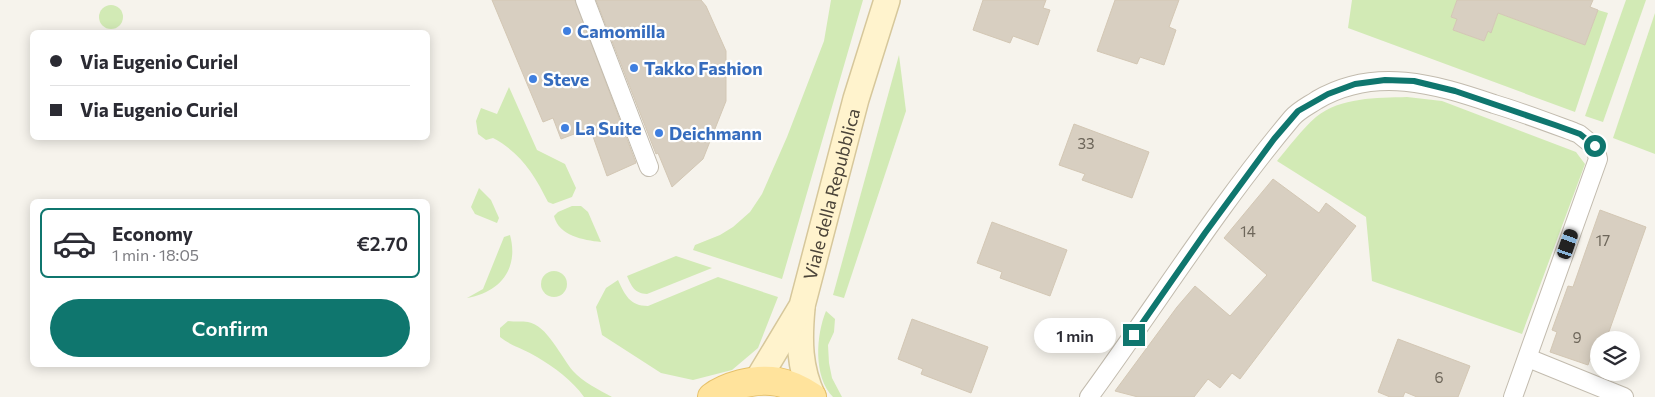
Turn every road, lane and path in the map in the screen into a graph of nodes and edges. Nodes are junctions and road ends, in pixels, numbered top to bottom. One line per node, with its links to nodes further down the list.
1 (584, 0): 3 (street)
2 (887, 0): 4 (street, Viale della Repubblica)
3 (649, 167)
4 (802, 306): 6 (street, Viale della Repubblica); 8 (street)
5 (1528, 358): 9 (street); 10 (street); 11 (street)
6 (758, 379): 7 (main road); 8 (main road)
7 (712, 397)
8 (812, 397)
9 (1089, 397)
10 (1513, 397)
11 (1624, 397)

